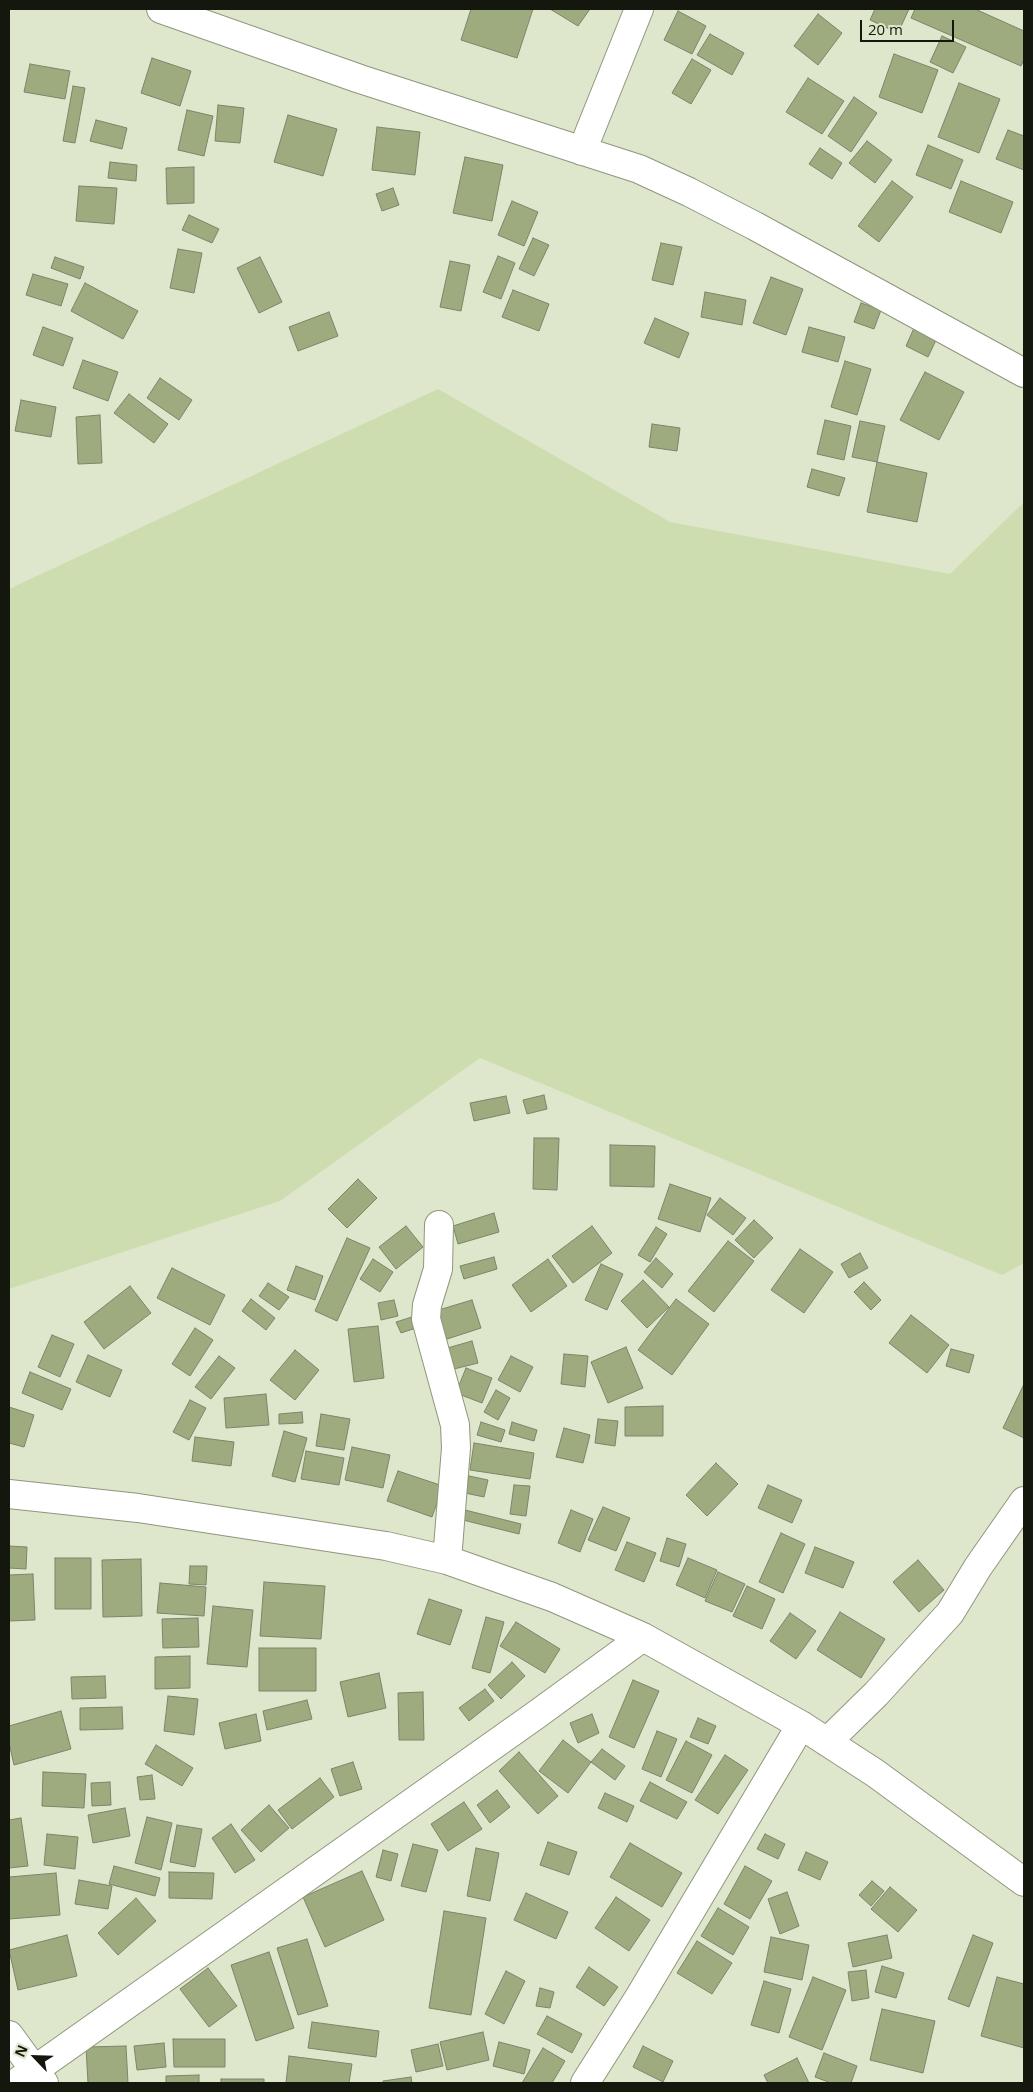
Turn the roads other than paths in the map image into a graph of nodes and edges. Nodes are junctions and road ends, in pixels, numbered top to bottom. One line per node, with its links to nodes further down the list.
1 (161, 9): 3 (street)
2 (639, 9): 3 (street)
3 (582, 151): 4 (street)
4 (1024, 373)
5 (439, 1225): 8 (street)
6 (9, 1494): 8 (street)
7 (1024, 1501): 11 (street)
8 (447, 1560): 9 (street)
9 (643, 1636): 10 (street); 14 (street)
10 (802, 1725): 11 (street); 15 (street)
11 (827, 1742): 12 (street)
12 (1024, 1882)
13 (9, 2035): 14 (street)
14 (31, 2079)
15 (586, 2083)

